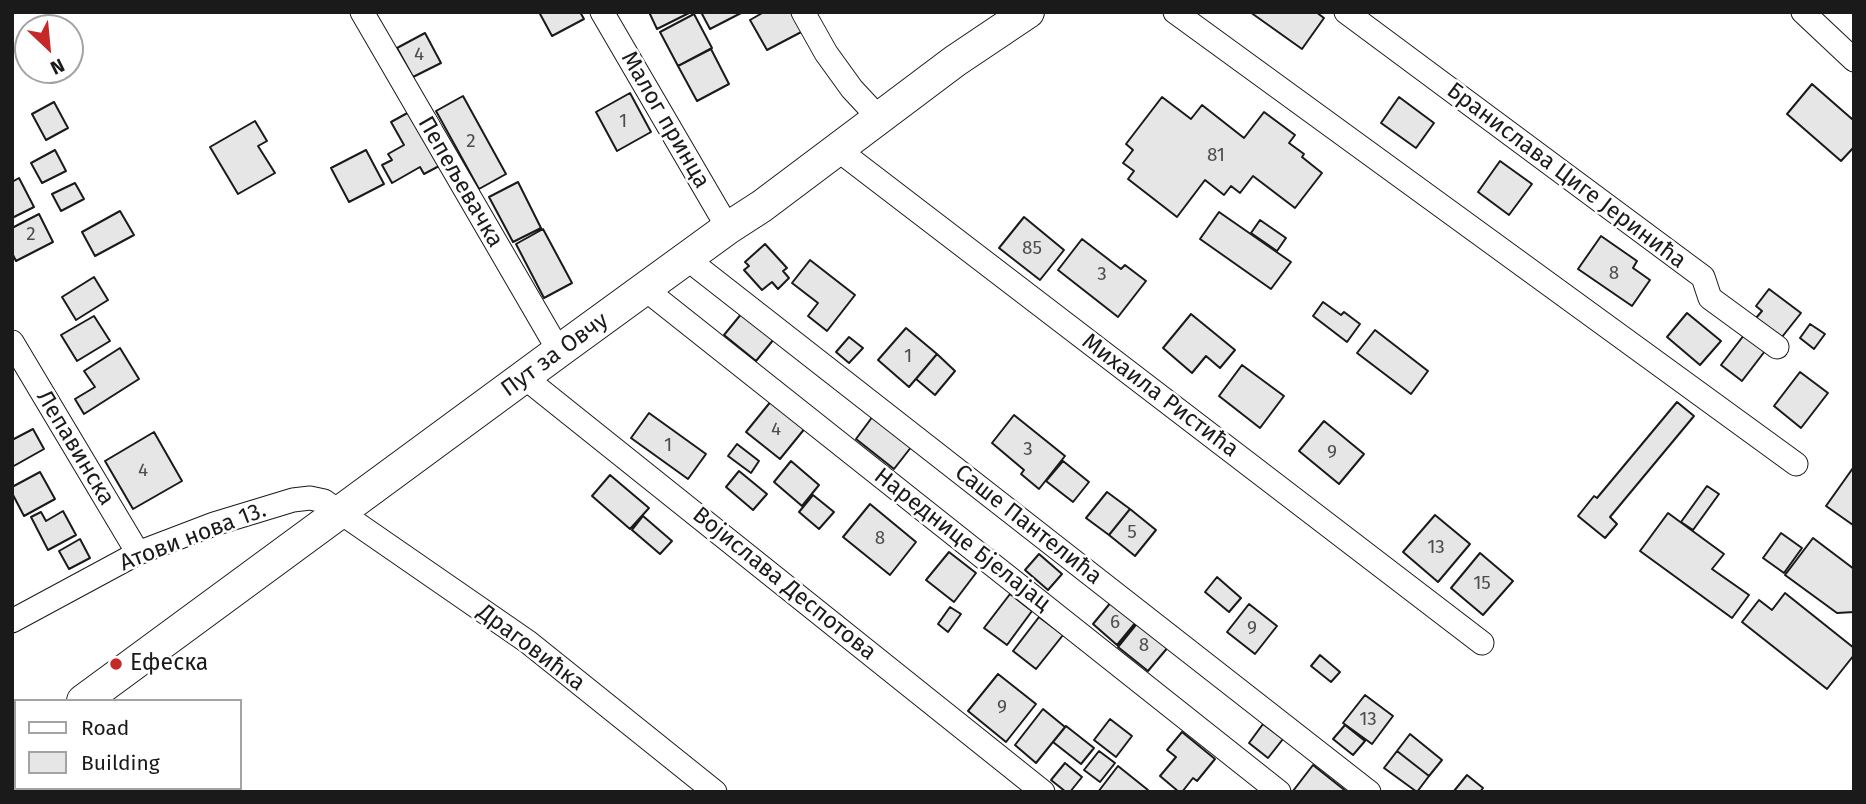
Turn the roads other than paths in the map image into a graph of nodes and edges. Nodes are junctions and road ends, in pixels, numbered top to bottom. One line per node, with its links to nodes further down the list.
1 (362, 12): 16 (street, Пепељевачка)
2 (602, 12): 11 (street, Малог принца)
3 (803, 12): 9 (street)
4 (1028, 12): 9 (street, Пут за Овчу)
5 (1175, 12): 18 (street)
6 (1346, 12): 15 (street, Бранислава Циге Јеринића)
7 (1803, 12): 8 (street)
8 (1854, 60)
9 (878, 118): 10 (street, Пут за Овчу)
10 (837, 149): 11 (street, Пут за Овчу); 22 (street, Михаила Ристића)
11 (728, 228): 12 (street, Пут за Овчу)
12 (686, 258): 13 (street, Пут за Овчу); 27 (street, Саше Пантелића)
13 (645, 289): 16 (street, Пут за Овчу); 26 (street, Нареднице Бјелајац)
14 (12, 342): 20 (street, Лепавинска)
15 (1777, 347)
16 (559, 351): 17 (street, Пут за Овчу)
17 (524, 377): 19 (street, Пут за Овчу); 25 (street, Војислава Деспотова)
18 (1796, 464)
19 (341, 512): 20 (street, Атови нова 13.); 23 (street, Пут за Овчу); 24 (street, Драговићка)
20 (138, 553): 21 (street, Атови нова 13.)
21 (12, 621)
22 (1482, 643)
23 (98, 696)
24 (715, 792)
25 (1043, 792)
26 (1279, 792)
27 (1369, 792)

